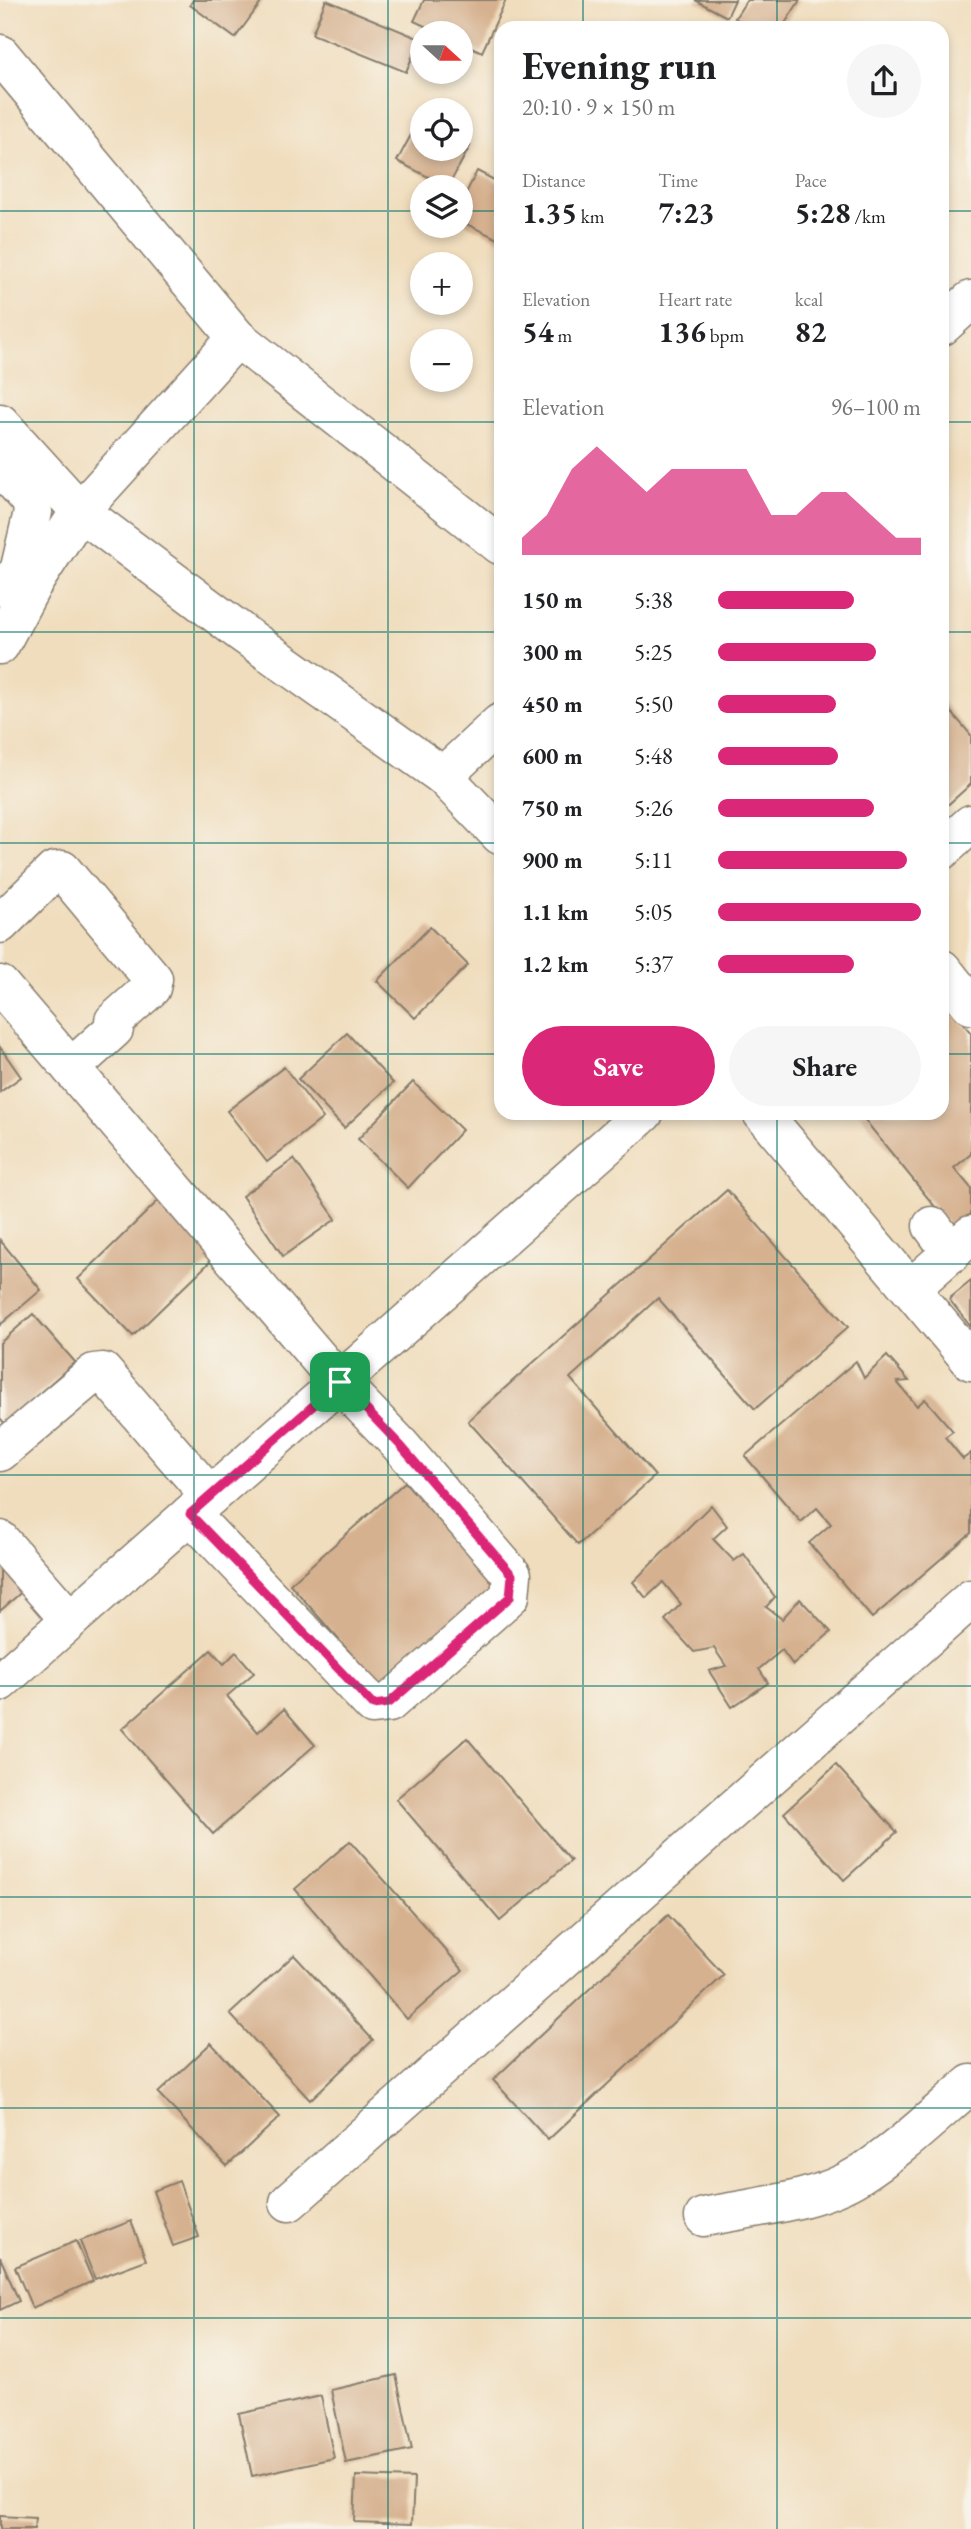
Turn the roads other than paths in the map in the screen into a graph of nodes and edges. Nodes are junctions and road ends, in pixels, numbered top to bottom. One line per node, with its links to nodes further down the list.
1 (0, 54): 4 (street)
2 (971, 300): 3 (street)
3 (949, 320)
4 (237, 338): 6 (street); 7 (street)
5 (3, 443): 6 (street); 8 (street)
6 (80, 510): 9 (street); 11 (street)
7 (494, 540)
8 (0, 590)
9 (3, 631)
10 (494, 729): 11 (street)
11 (443, 776): 13 (street)
12 (971, 824): 14 (street)
13 (494, 829)
14 (949, 844)
15 (0, 924): 19 (street)
16 (949, 978): 18 (street)
17 (0, 985): 19 (street)
18 (971, 1005)
19 (71, 1068): 26 (street)
20 (636, 1120): 26 (street)
21 (768, 1120): 23 (street)
22 (957, 1246): 23 (street)
23 (918, 1298): 24 (street)
24 (971, 1361)
25 (108, 1379): 27 (street); 28 (street); 29 (street)
26 (340, 1382): 29 (street); 29 (street)
27 (0, 1452)
28 (0, 1472)
29 (200, 1505): 32 (street)
30 (0, 1540): 32 (street)
31 (971, 1599): 35 (street)
32 (70, 1620): 33 (street)
33 (0, 1682)
34 (971, 2084): 36 (street)
35 (289, 2202)
36 (704, 2217)

